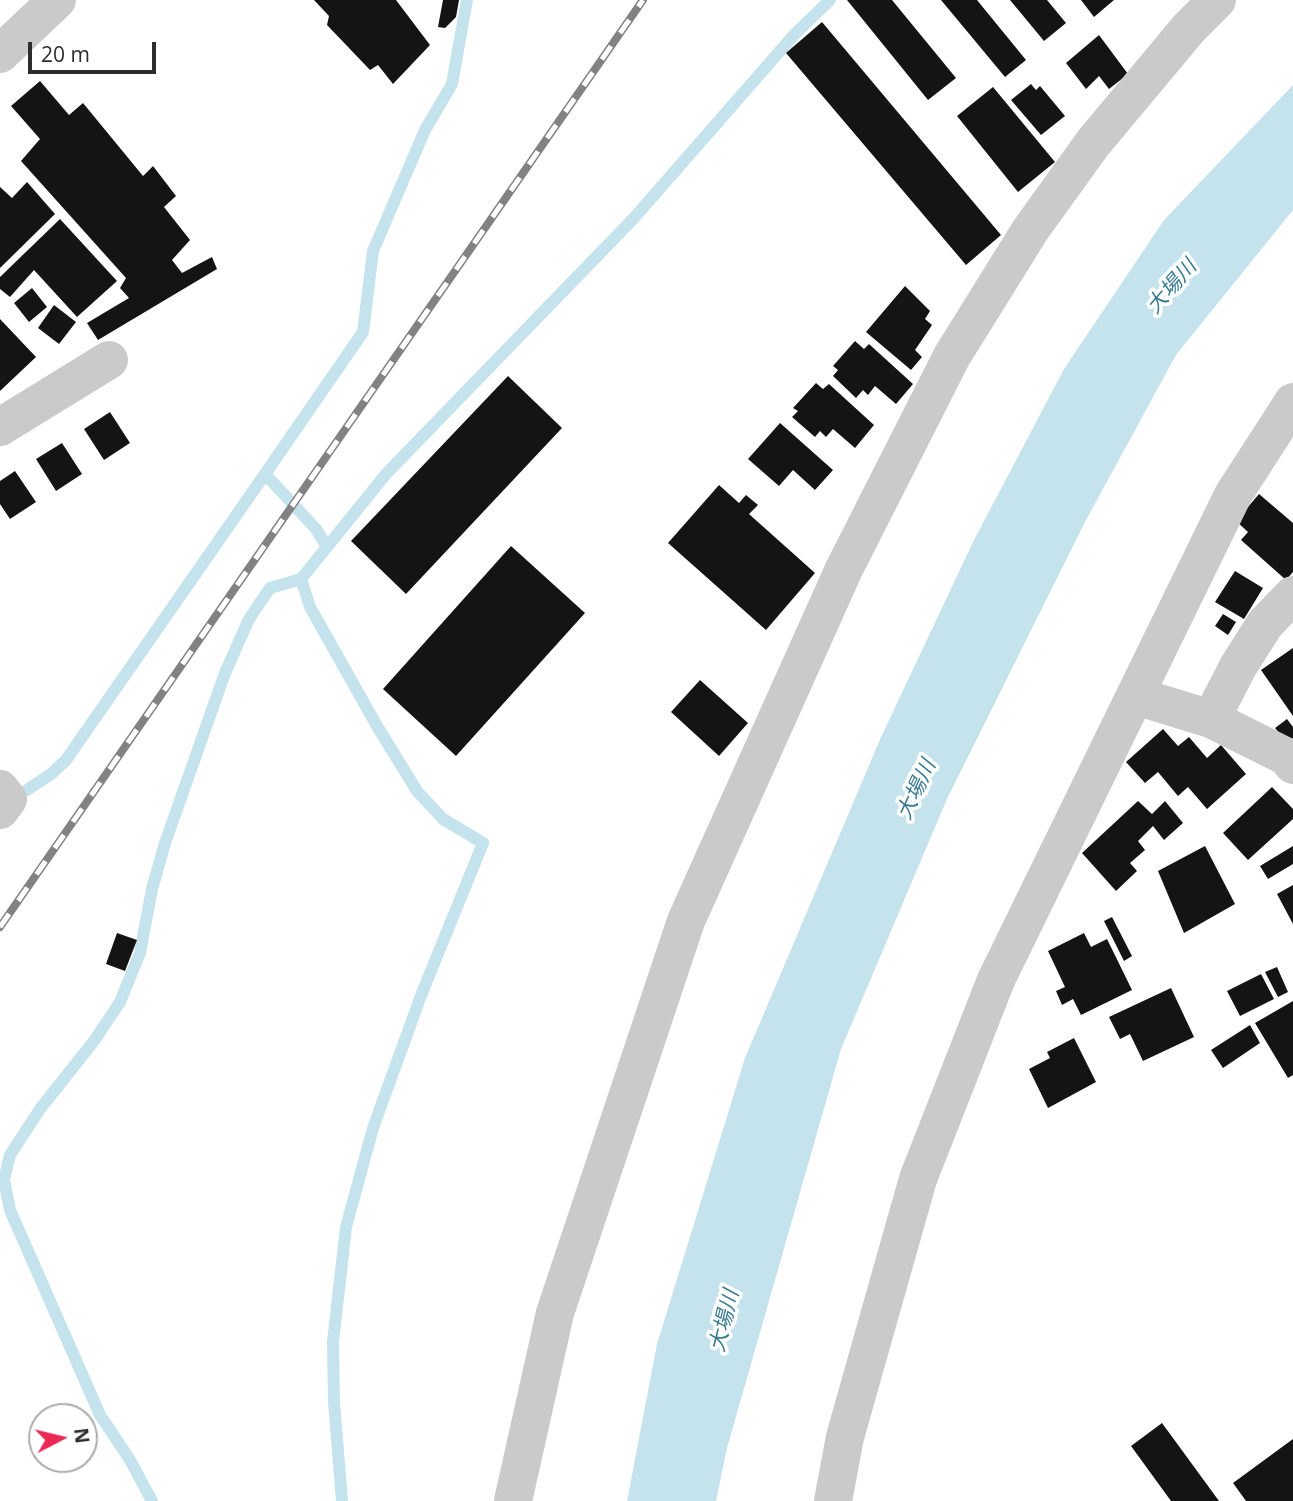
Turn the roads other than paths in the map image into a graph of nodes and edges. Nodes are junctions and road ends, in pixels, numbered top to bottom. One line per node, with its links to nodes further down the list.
1 (57, 0): 3 (street)
2 (1217, 0): 13 (street)
3 (0, 54)
4 (109, 360): 6 (street)
5 (1293, 402): 8 (street)
6 (0, 428)
7 (1293, 595): 9 (street)
8 (1136, 696): 9 (street); 14 (street)
9 (1210, 719): 10 (street)
10 (1293, 765)
11 (0, 789): 12 (street)
12 (0, 810)
13 (513, 1501)
14 (833, 1501)

